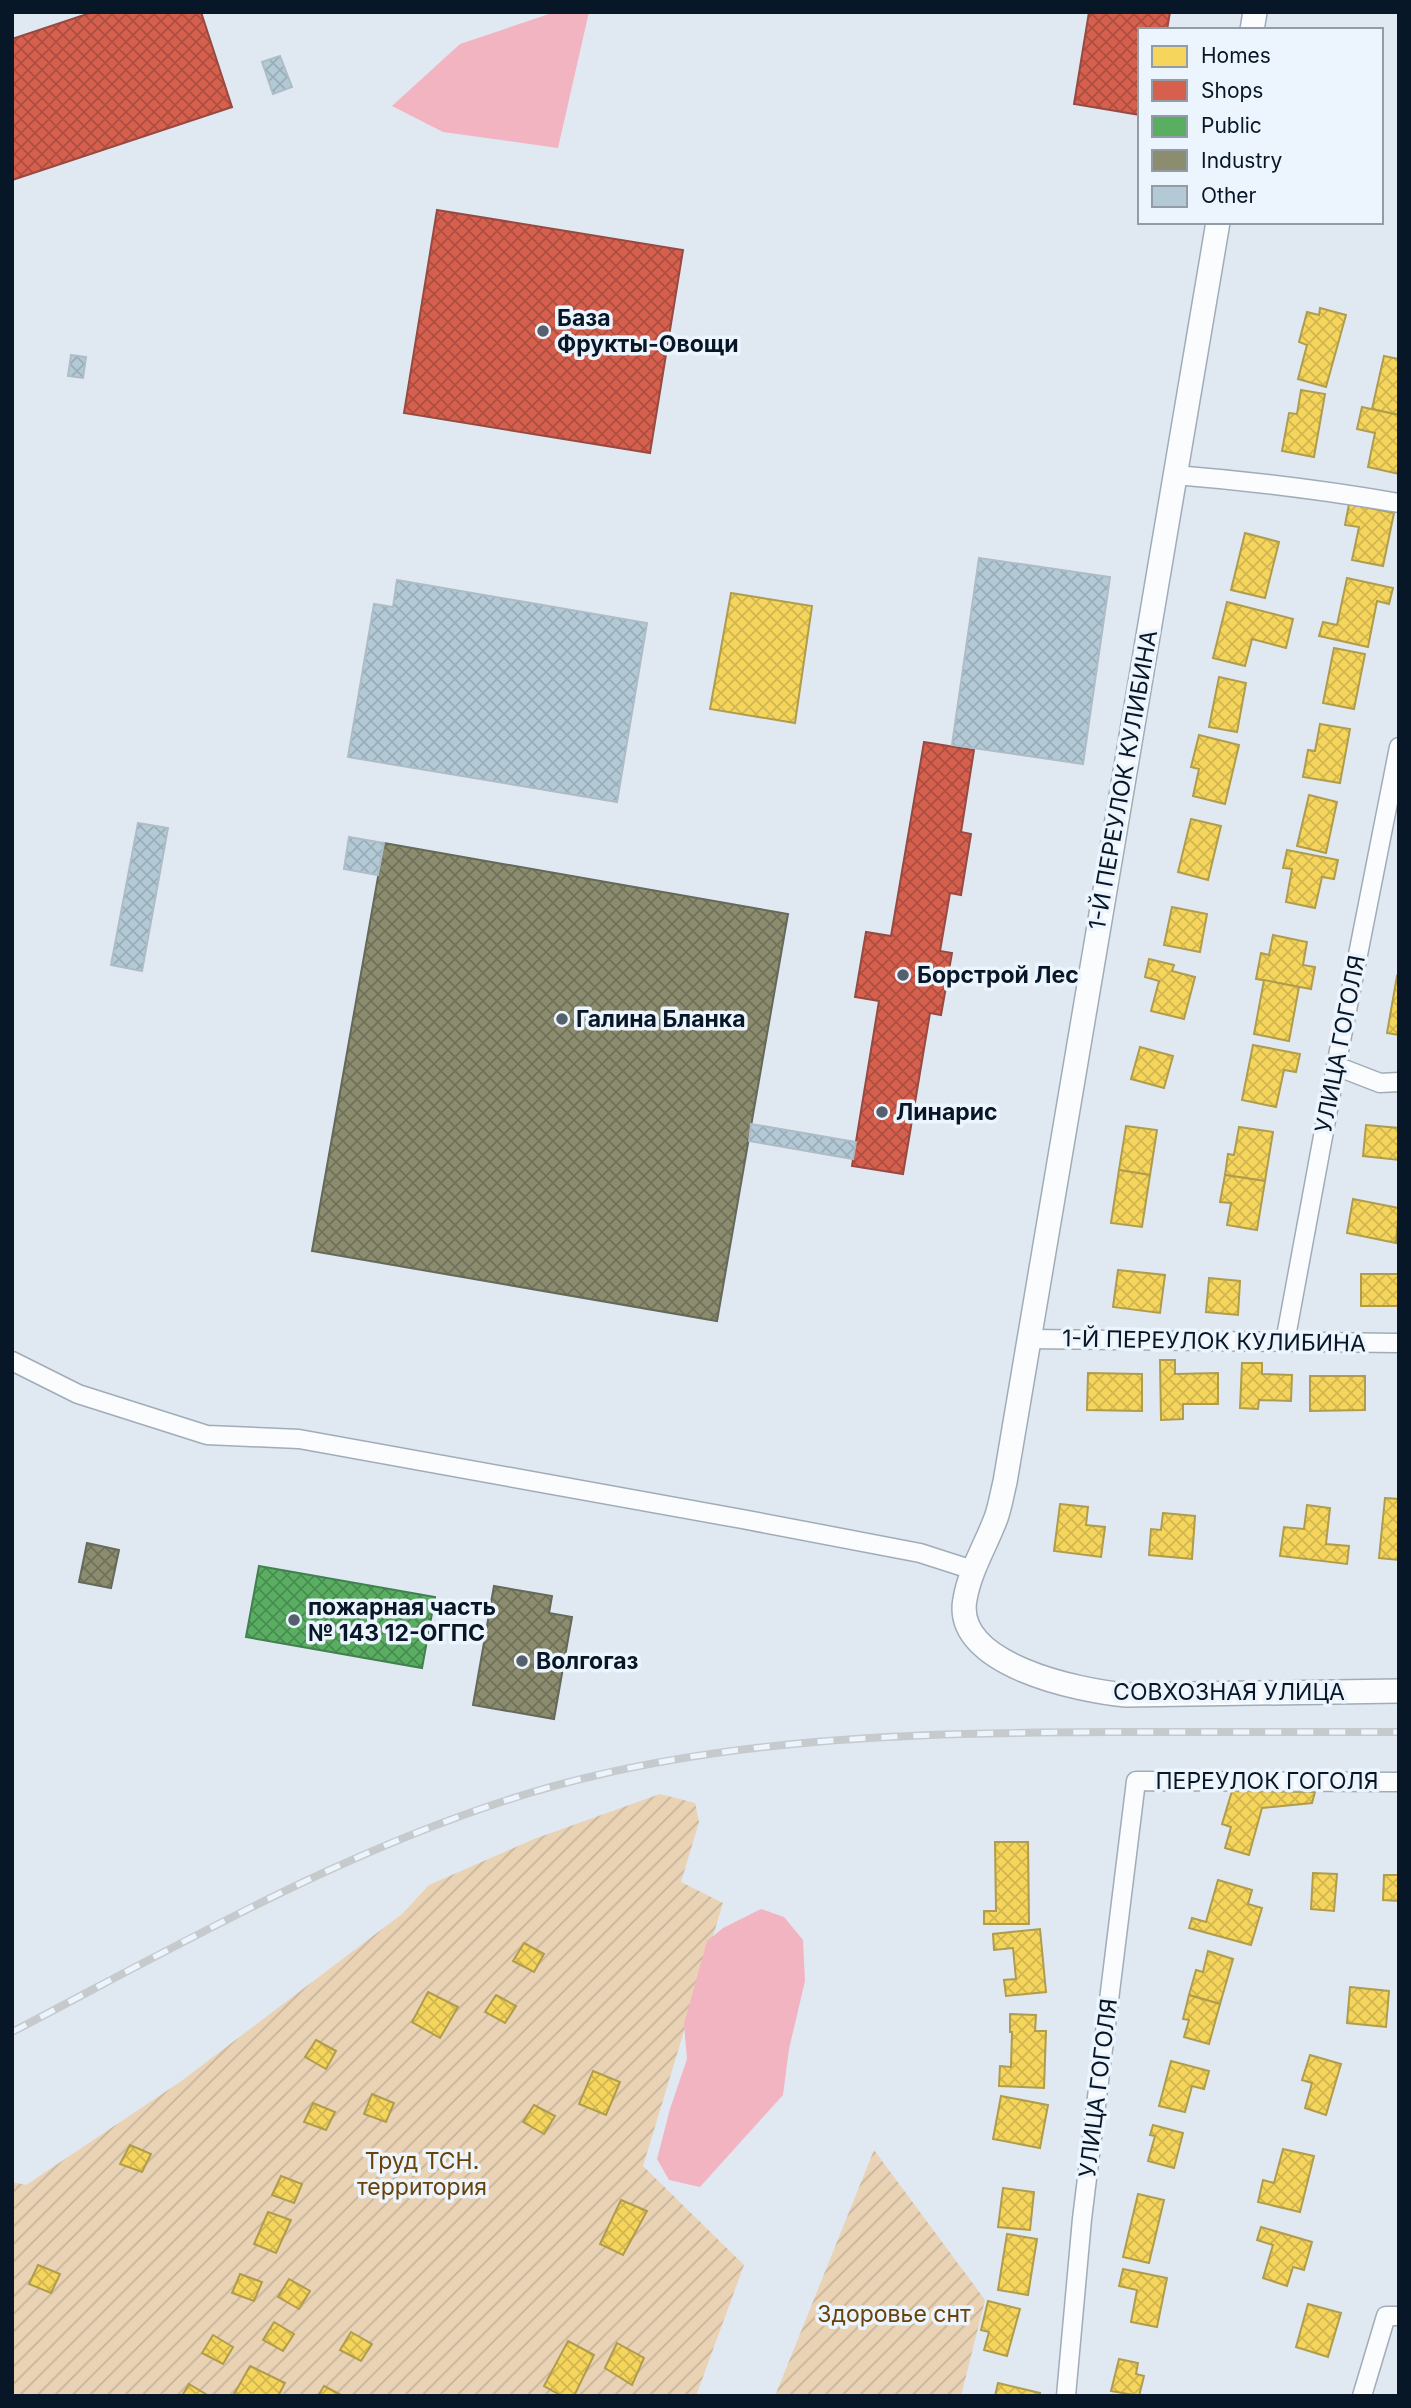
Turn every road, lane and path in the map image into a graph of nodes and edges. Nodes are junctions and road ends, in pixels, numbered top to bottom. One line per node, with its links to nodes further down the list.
1 (1218, 224): 2 (street, 1-Й ПЕРЕУЛОК КУЛИБИНА)
2 (1175, 475): 3 (street); 8 (street, 1-Й ПЕРЕУЛОК КУЛИБИНА)
3 (1399, 503)
4 (1399, 747): 5 (street, УЛИЦА ГОГОЛЯ)
5 (1391, 825): 6 (street, УЛИЦА ГОГОЛЯ)
6 (1336, 1066): 7 (street); 9 (street, УЛИЦА ГОГОЛЯ)
7 (1399, 1082)
8 (1029, 1339): 9 (street, 1-Й ПЕРЕУЛОК КУЛИБИНА); 12 (street, 1-Й ПЕРЕУЛОК КУЛИБИНА)
9 (1285, 1342): 10 (street, 1-Й ПЕРЕУЛОК КУЛИБИНА)
10 (1399, 1343)
11 (12, 1361): 12 (street)
12 (973, 1570): 13 (street, СОВХОЗНАЯ УЛИЦА)
13 (1399, 1691)
14 (1136, 1781): 15 (street, ПЕРЕУЛОК ГОГОЛЯ); 17 (street, УЛИЦА ГОГОЛЯ)
15 (1399, 1782)
16 (1399, 2316): 18 (street)
17 (1066, 2396)
18 (1362, 2396)

